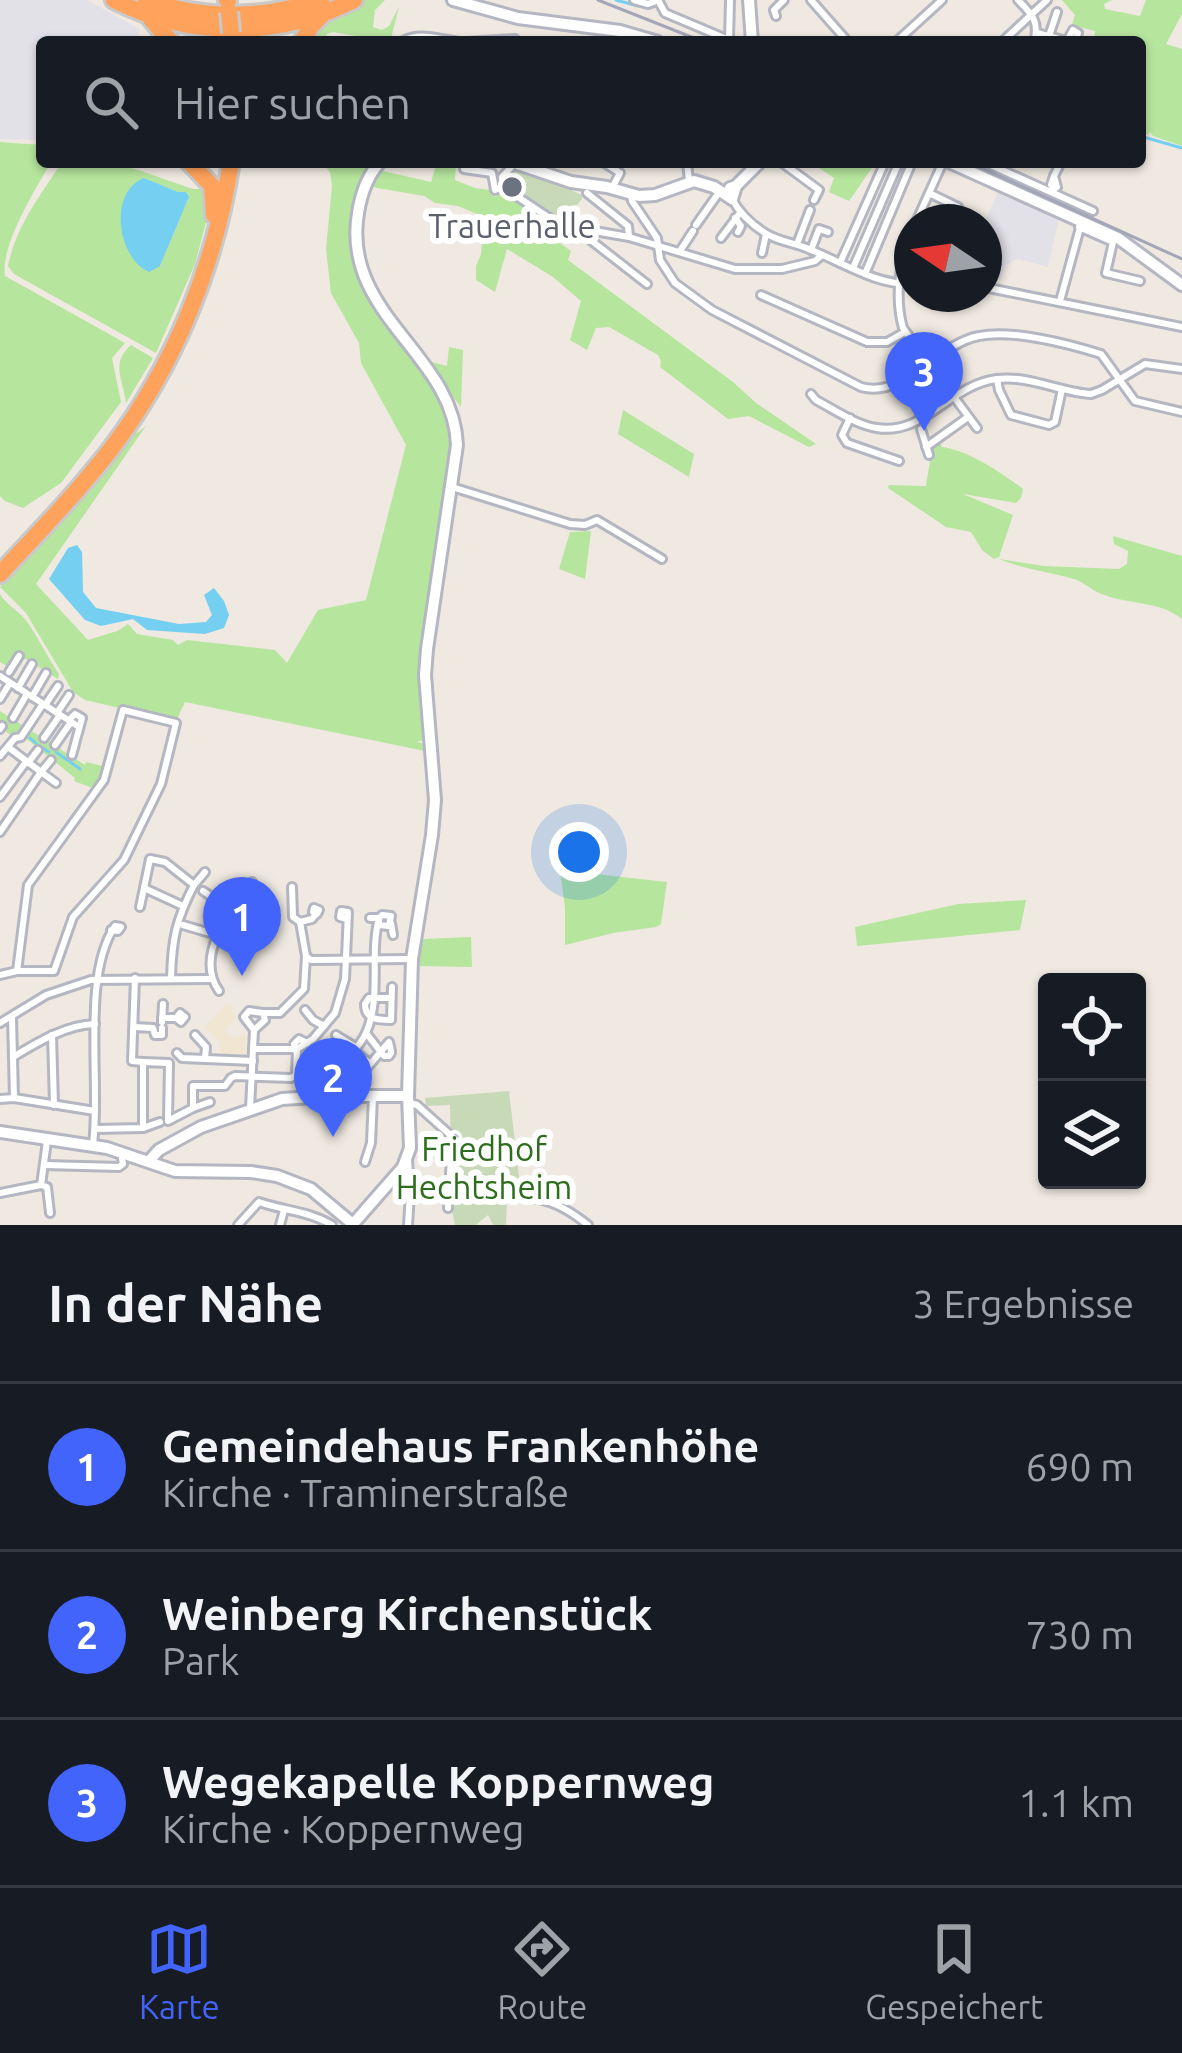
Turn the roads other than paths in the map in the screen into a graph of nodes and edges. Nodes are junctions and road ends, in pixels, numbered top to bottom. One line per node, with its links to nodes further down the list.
1 (119, 0): 3 (highway); 17 (highway)
2 (280, 0): 23 (highway)
3 (344, 0)
4 (354, 0): 16 (highway)
5 (453, 0): 22 (street)
6 (634, 0): 7 (street)
7 (658, 0): 29 (street)
8 (730, 0): 30 (street)
9 (749, 0): 31 (street)
10 (811, 0): 32 (street)
11 (920, 0): 19 (street)
12 (942, 0): 19 (street)
13 (1018, 0): 21 (street)
14 (1047, 0): 21 (street)
15 (232, 4): 23 (highway, bridge)
16 (326, 4): 17 (highway); 23 (highway); 27 (highway)
17 (142, 5): 18 (highway); 23 (highway); 24 (highway)
18 (189, 6): 23 (highway)
19 (930, 11): 33 (street)
20 (1057, 12): 36 (street)
21 (1032, 14): 34 (street); 35 (street)
22 (516, 31): 28 (street)
23 (238, 32): 25 (highway); 26 (highway)
24 (167, 36)
25 (194, 36)
26 (274, 36)
27 (305, 36)
28 (612, 36)
29 (719, 36)
30 (729, 36)
31 (752, 36)
32 (843, 36)
33 (903, 36)
34 (1008, 36)
35 (1035, 36)
36 (1049, 36)
37 (195, 168): 68 (highway)
38 (226, 168): 68 (highway)
39 (227, 168): 96 (highway)
40 (375, 168): 110 (street)
41 (509, 168): 56 (street)
42 (531, 168): 57 (street)
43 (612, 168): 57 (street)
44 (688, 168): 55 (street)
45 (753, 168): 59 (street)
46 (790, 168): 63 (street)
47 (882, 168): 83 (street)
48 (896, 168): 84 (street)
49 (909, 168): 85 (street)
50 (943, 168): 62 (street)
51 (960, 168): 70 (street)
52 (998, 168): 58 (street)
53 (1058, 168): 58 (street)
54 (464, 169): 56 (street)
55 (689, 181): 59 (street); 61 (street)
56 (503, 187): 71 (street)
57 (612, 188): 61 (street)
58 (1051, 190): 67 (street)
59 (727, 192): 69 (street); 80 (street)
60 (587, 194): 75 (street)
61 (631, 194): 77 (street)
62 (928, 194): 64 (street); 65 (street)
63 (814, 200)
64 (924, 204)
65 (951, 204)
66 (810, 210): 78 (street)
67 (1093, 211)
68 (214, 215): 96 (highway)
69 (738, 216): 72 (street); 74 (street); 76 (street)
70 (1080, 225): 86 (street); 89 (street); 92 (street)
71 (577, 228): 75 (street); 88 (street)
72 (738, 232)
73 (828, 232): 79 (street)
74 (766, 234): 78 (street); 81 (street)
75 (629, 237): 77 (street)
76 (721, 238)
77 (658, 244): 80 (street); 97 (street)
78 (797, 244): 79 (street)
79 (811, 250): 82 (street)
80 (680, 251): 82 (street)
81 (762, 253)
82 (822, 255): 83 (street)
83 (841, 262): 84 (street)
84 (853, 268): 85 (street)
85 (865, 274): 87 (street)
86 (1140, 281)
87 (894, 283)
88 (647, 284)
89 (1182, 285)
90 (1002, 290): 92 (street)
91 (761, 295): 95 (street)
92 (1060, 301): 94 (street)
93 (900, 312): 95 (street)
94 (1182, 327)
95 (905, 332): 97 (street)
96 (163, 360): 112 (highway); 113 (highway)
97 (927, 362): 99 (street); 103 (street)
98 (1182, 369): 99 (street)
99 (1120, 378): 101 (street); 104 (street)
100 (998, 379): 101 (street); 101 (street); 103 (street)
101 (1062, 389)
102 (811, 394): 106 (street)
103 (952, 396): 105 (street); 106 (street)
104 (1182, 412)
105 (968, 417): 107 (street); 108 (street)
106 (850, 418): 109 (street)
107 (977, 428)
108 (921, 429)
109 (899, 461)
110 (452, 487): 111 (street); 156 (street)
111 (662, 559)
112 (0, 563)
113 (0, 574)
114 (19, 656): 118 (street)
115 (32, 664): 118 (street)
116 (0, 666): 118 (street)
117 (46, 673): 120 (street)
118 (8, 680): 120 (street); 122 (street)
119 (58, 686): 123 (street)
120 (29, 695): 123 (street); 125 (street)
121 (68, 695): 124 (street)
122 (0, 699)
123 (45, 705): 124 (street); 129 (street)
124 (58, 714): 126 (street); 127 (street)
125 (13, 718)
126 (70, 721): 128 (street); 131 (street)
127 (44, 738)
128 (55, 746)
129 (10, 749): 132 (street); 134 (street)
130 (38, 750): 134 (street)
131 (72, 755)
132 (0, 759)
133 (51, 760): 136 (street)
134 (27, 762): 136 (street); 137 (street)
135 (64, 770): 136 (street)
136 (41, 772): 138 (street)
137 (0, 797)
138 (0, 832)
139 (205, 872): 141 (street)
140 (252, 882): 148 (street)
141 (194, 885): 143 (street); 147 (street)
142 (292, 887): 150 (street)
143 (144, 888): 146 (street); 147 (street)
144 (203, 891): 148 (street)
145 (349, 900): 157 (street)
146 (140, 907)
147 (183, 907): 162 (street)
148 (230, 909): 153 (street)
149 (316, 914): 150 (street)
150 (300, 922): 155 (street)
151 (183, 925): 153 (street)
152 (111, 930): 164 (street)
153 (217, 935): 163 (street)
154 (393, 935): 158 (street)
155 (306, 956): 157 (street); 170 (street)
156 (412, 959): 158 (street); 202 (street)
157 (345, 960): 158 (street); 178 (street)
158 (376, 960): 167 (street)
159 (16, 971): 159 (street); 160 (street)
160 (0, 975)
161 (135, 978): 162 (street); 164 (street); 179 (street)
162 (171, 978): 163 (street)
163 (212, 979): 166 (street)
164 (98, 980): 172 (street); 177 (street)
165 (392, 987): 168 (street)
166 (219, 992)
167 (374, 997): 168 (street); 175 (street)
168 (392, 998): 175 (street)
169 (163, 1004): 173 (street)
170 (264, 1013): 180 (street); 180 (street)
171 (309, 1013): 178 (street)
172 (12, 1017): 176 (street); 189 (street)
173 (162, 1018): 174 (street); 179 (street)
174 (176, 1018)
175 (370, 1018): 181 (street)
176 (0, 1023)
177 (95, 1024): 182 (street); 207 (street)
178 (325, 1026): 186 (street)
179 (134, 1028): 192 (street)
180 (254, 1030): 185 (street)
181 (366, 1033): 187 (street); 195 (street)
182 (52, 1035): 189 (street); 204 (street)
183 (195, 1035): 190 (street)
184 (339, 1038): 187 (street)
185 (253, 1049): 186 (street); 191 (street)
186 (296, 1049): 196 (street)
187 (354, 1050): 193 (street); 195 (street)
188 (177, 1053): 190 (street)
189 (13, 1057): 200 (street)
190 (205, 1059): 191 (street)
191 (253, 1061): 197 (street)
192 (143, 1062): 205 (street); 209 (street)
193 (368, 1062)
194 (324, 1066): 195 (street); 196 (street); 198 (street)
195 (347, 1069)
196 (296, 1075): 197 (street)
197 (252, 1077): 205 (street); 206 (street)
198 (324, 1080)
199 (373, 1096): 202 (street); 206 (street); 219 (street)
200 (14, 1098): 201 (street); 204 (street)
201 (0, 1100)
202 (409, 1100): 213 (street); 217 (street)
203 (210, 1102): 205 (street)
204 (54, 1105): 207 (street)
205 (193, 1108)
206 (250, 1108): 218 (street)
207 (95, 1111): 210 (street)
208 (160, 1122): 209 (street)
209 (142, 1128): 210 (street)
210 (95, 1129): 214 (street)
211 (0, 1132): 212 (street)
212 (47, 1138): 214 (street); 220 (street)
213 (452, 1139): 215 (street); 224 (street)
214 (93, 1145): 218 (street)
215 (515, 1148)
216 (122, 1159): 220 (street)
217 (408, 1159): 230 (street); 231 (street)
218 (149, 1161): 230 (street)
219 (365, 1162)
220 (45, 1165): 221 (street)
221 (40, 1185): 222 (street); 226 (street)
222 (0, 1193)
223 (522, 1197): 232 (street)
224 (448, 1208)
225 (284, 1210): 227 (street); 228 (street); 229 (street)
226 (50, 1213)
227 (238, 1225)
228 (280, 1225)
229 (332, 1225)
230 (354, 1225)
231 (408, 1225)
232 (588, 1225)

